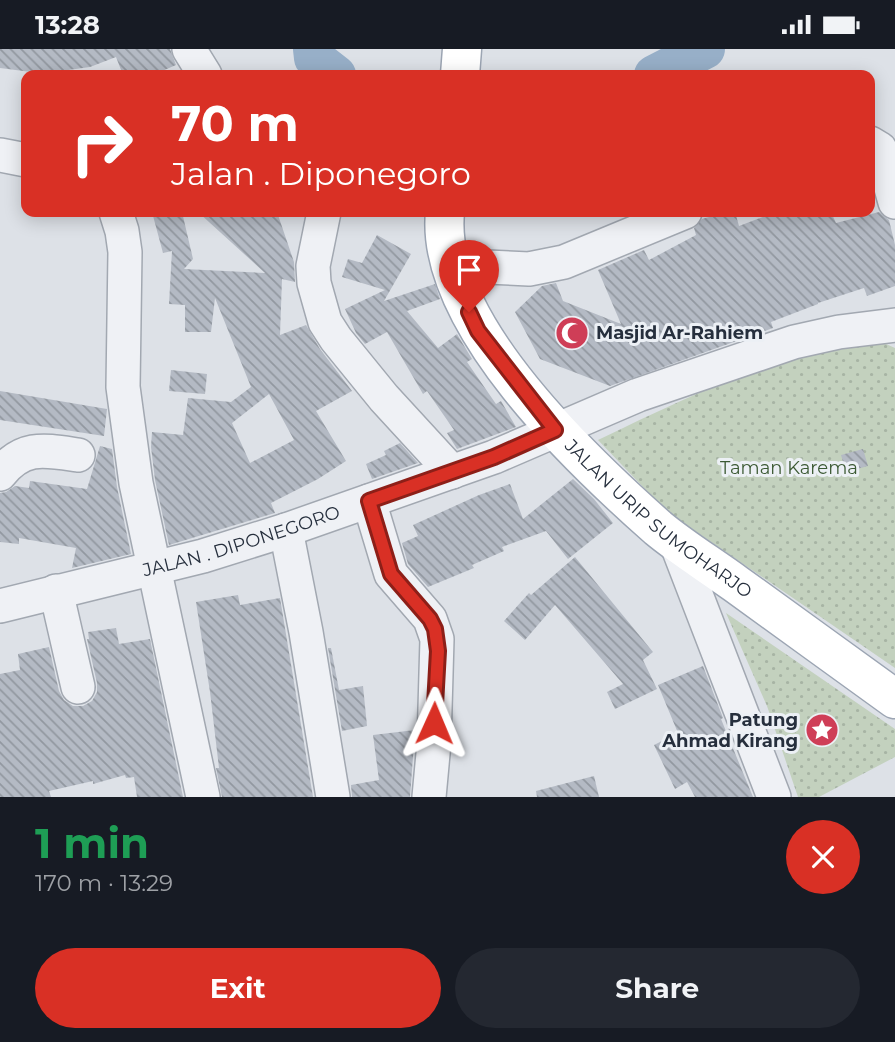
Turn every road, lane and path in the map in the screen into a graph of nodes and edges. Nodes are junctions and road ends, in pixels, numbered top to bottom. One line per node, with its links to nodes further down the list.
1 (189, 49): 3 (street)
2 (462, 49): 4 (main road)
3 (202, 70)
4 (460, 70)
5 (875, 146): 8 (street)
6 (0, 155): 7 (street)
7 (21, 159)
8 (895, 202)
9 (118, 217): 22 (street)
10 (323, 217): 17 (street)
11 (445, 217): 13 (main road, JALAN URIP SUMOHARJO)
12 (672, 217): 13 (street)
13 (449, 260): 15 (main road, JALAN URIP SUMOHARJO)
14 (895, 325): 15 (street, JALAN . DIPONEGORO)
15 (555, 430): 17 (street, JALAN . DIPONEGORO); 21 (main road, JALAN URIP SUMOHARJO)
16 (78, 455): 18 (street)
17 (452, 472): 19 (street, JALAN . DIPONEGORO)
18 (0, 474)
19 (369, 501): 20 (street, JALAN . DIPONEGORO); 29 (street)
20 (286, 530): 22 (street, JALAN . DIPONEGORO); 28 (street)
21 (675, 540): 26 (main road, JALAN URIP SUMOHARJO); 30 (street)
22 (153, 568): 23 (street, JALAN . DIPONEGORO); 27 (street)
23 (55, 591): 24 (street, JALAN . DIPONEGORO); 25 (street)
24 (0, 606)
25 (78, 687)
26 (895, 699)
27 (203, 797)
28 (333, 797)
29 (429, 797)
30 (774, 797)

